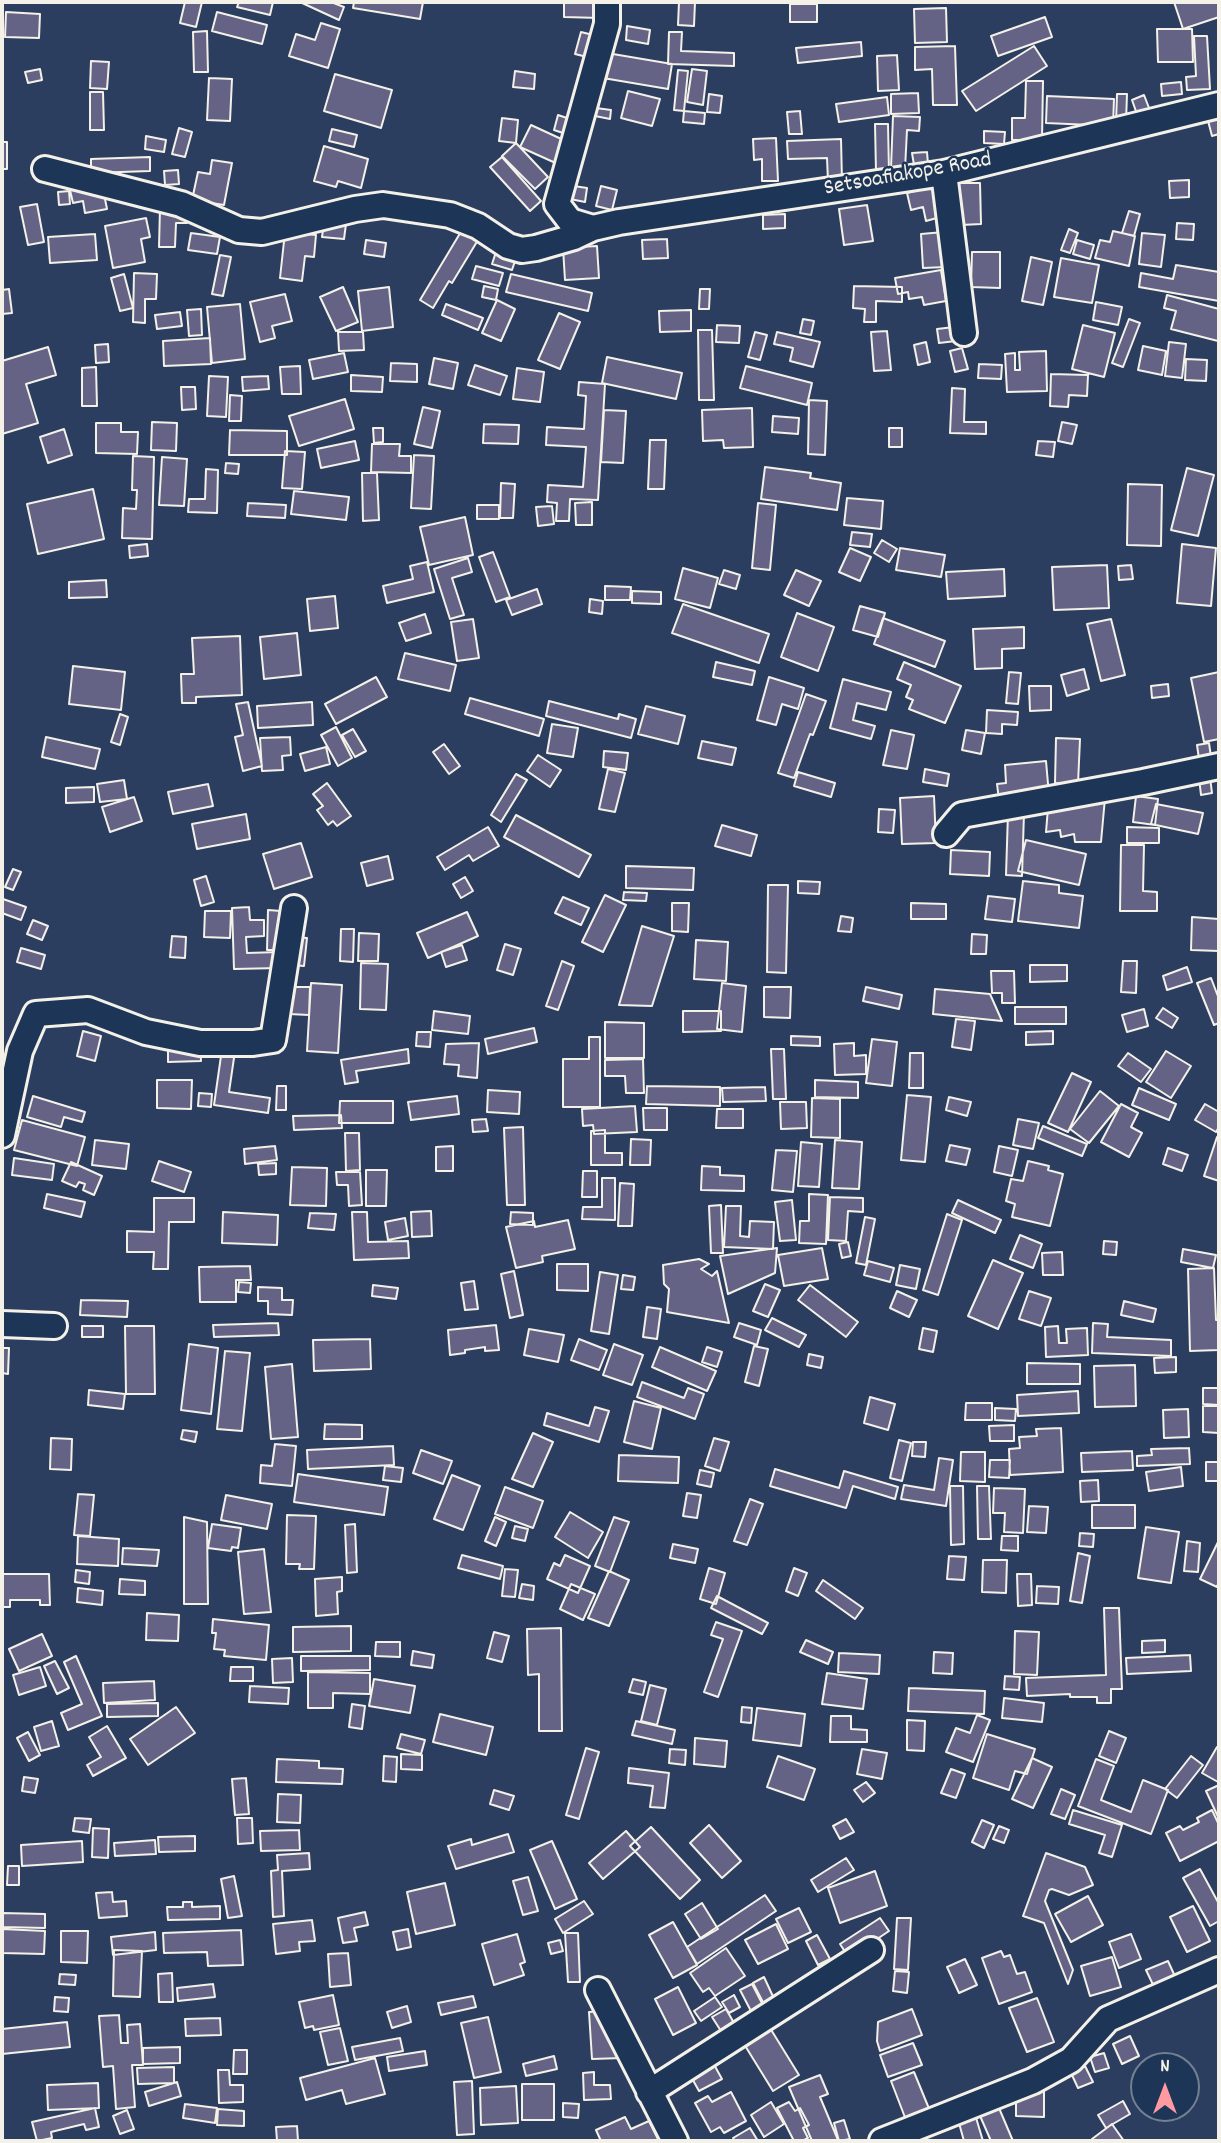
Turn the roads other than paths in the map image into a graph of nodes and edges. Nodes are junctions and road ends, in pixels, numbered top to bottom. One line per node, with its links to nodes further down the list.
1 (607, 2): 5 (street)
2 (1219, 105): 4 (street, Setsoafiakope Road)
3 (45, 169): 5 (street, Setsoafiakope Road)
4 (944, 173): 5 (street, Setsoafiakope Road); 6 (street)
5 (593, 228)
6 (964, 332)
7 (1219, 766): 8 (street)
8 (946, 834)
9 (294, 908): 10 (street)
10 (2, 1135)
11 (2, 1324): 12 (street)
12 (54, 1326)
13 (871, 1950): 16 (street)
14 (1219, 1970): 18 (street)
15 (598, 1990): 16 (street)
16 (649, 2092): 17 (street)
17 (675, 2141)
18 (882, 2141)

